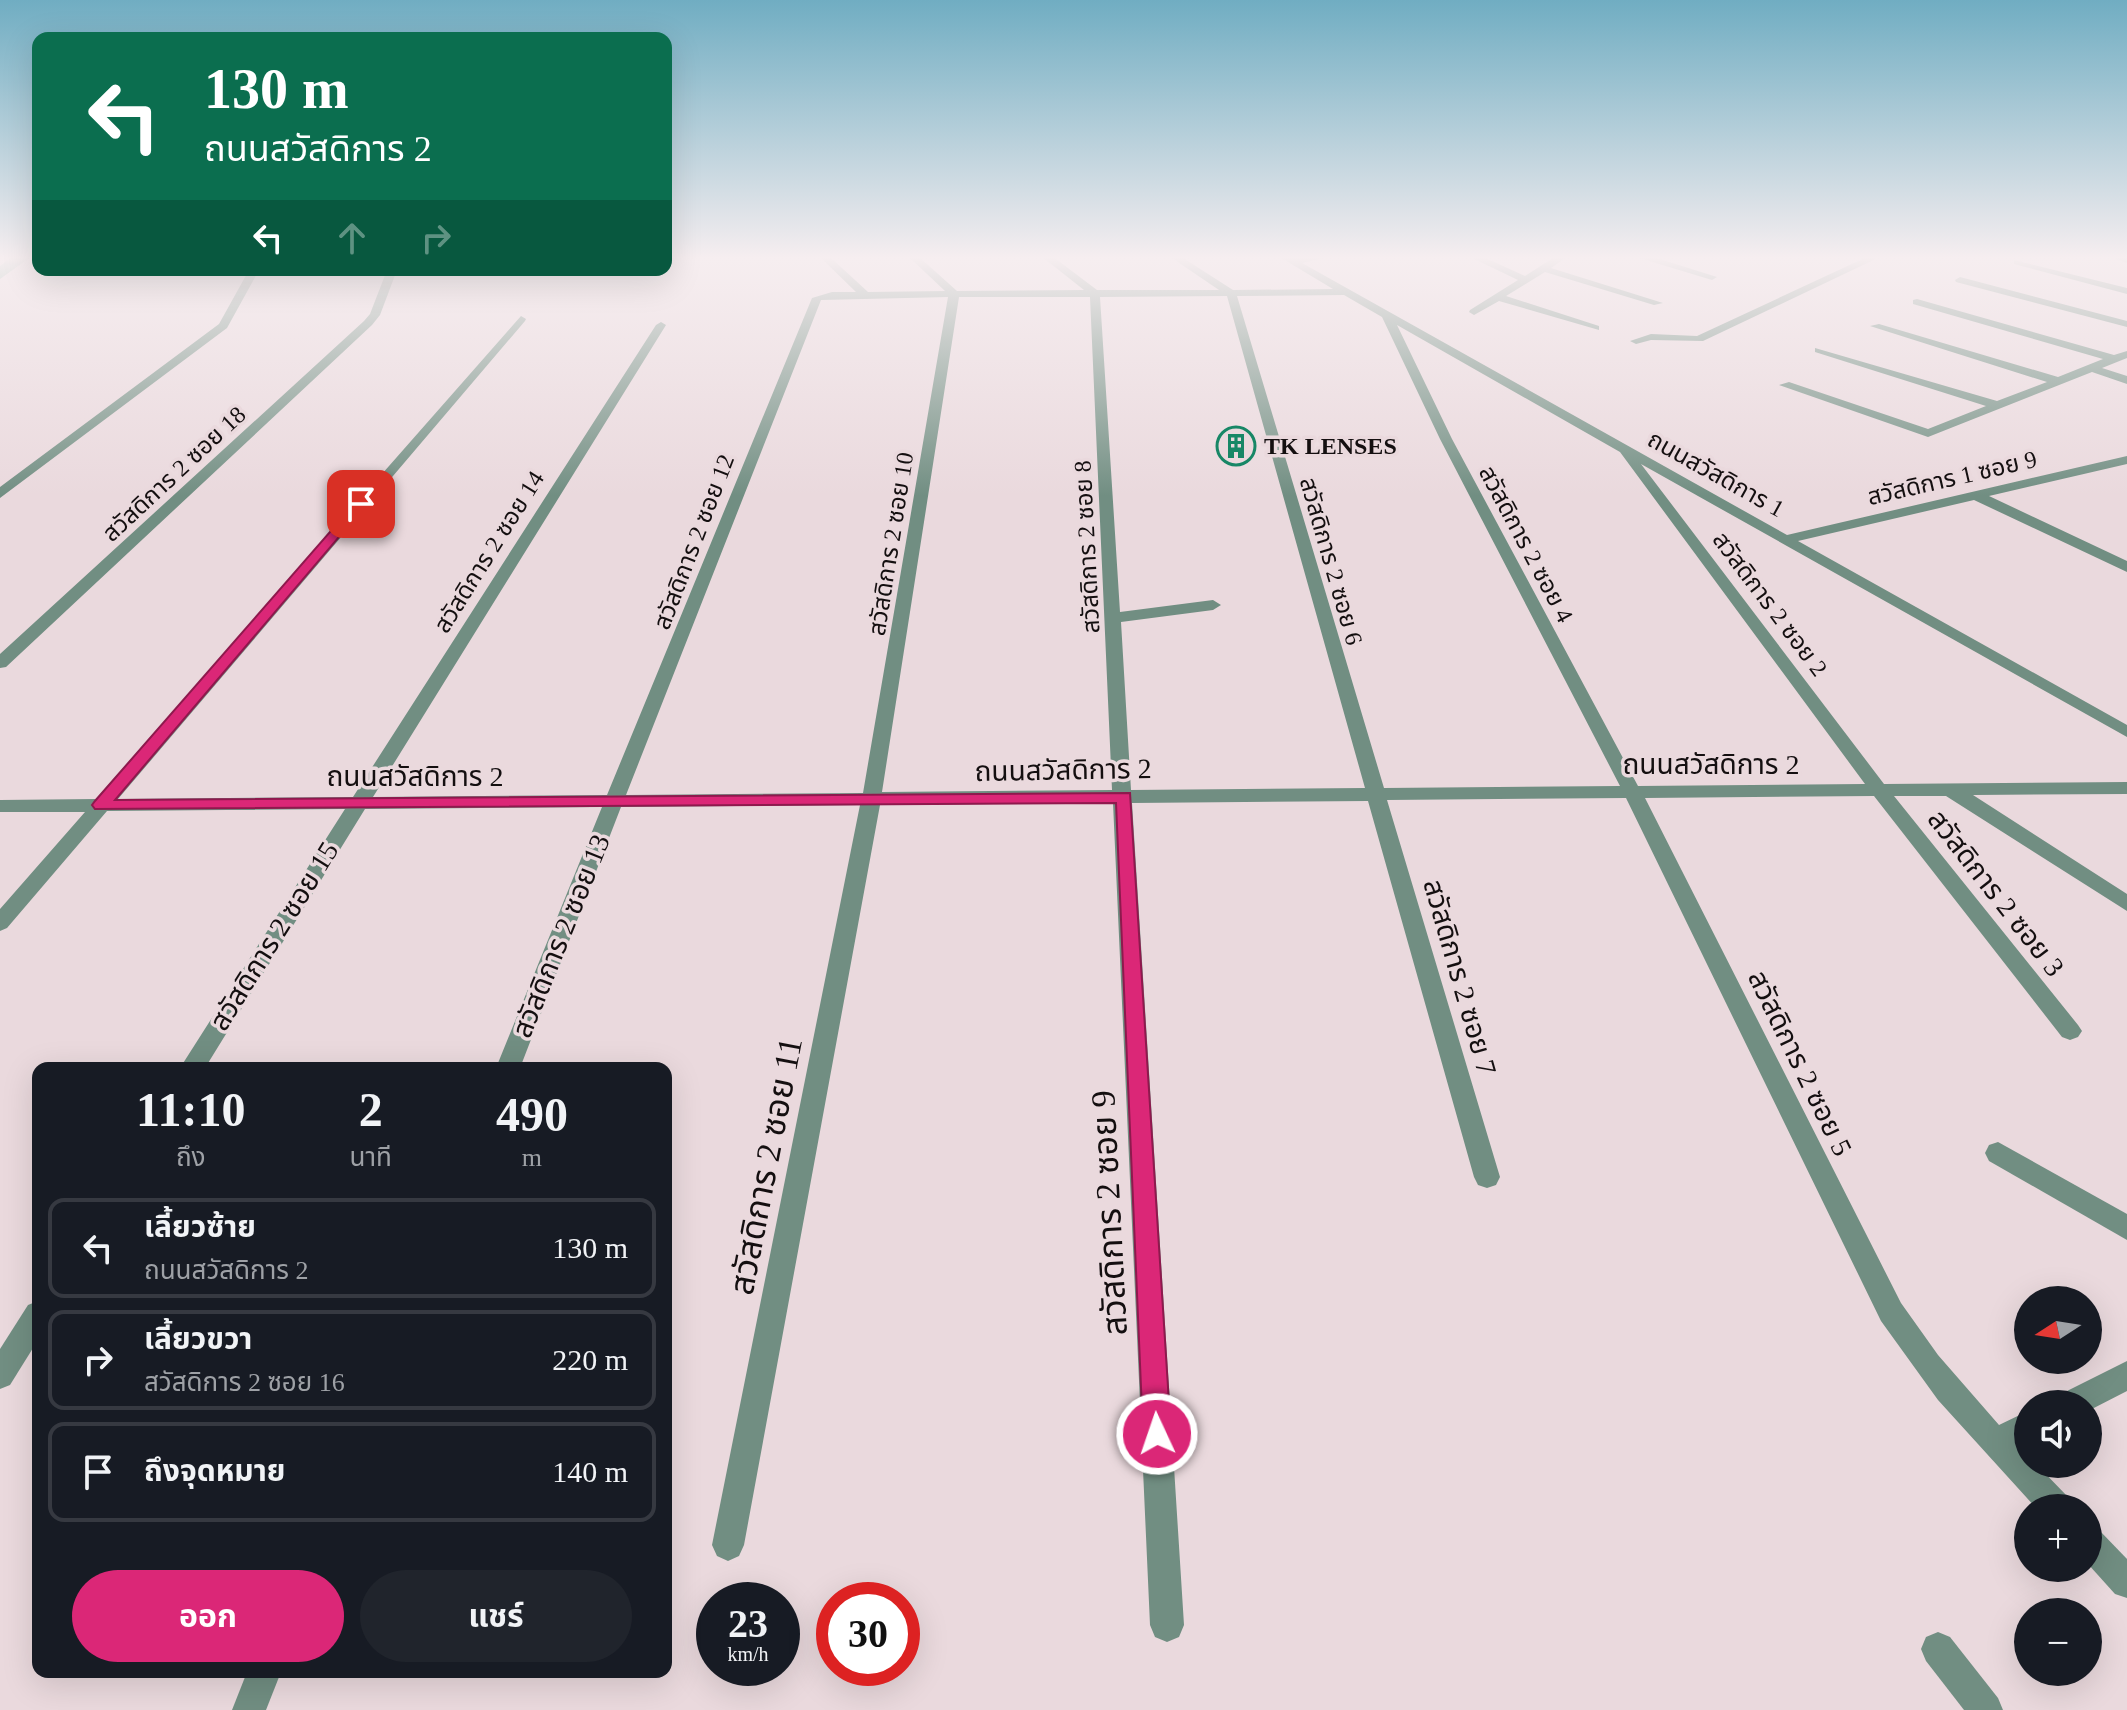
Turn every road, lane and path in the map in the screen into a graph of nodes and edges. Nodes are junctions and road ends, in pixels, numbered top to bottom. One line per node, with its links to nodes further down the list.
1 (210, 336): 27 (street)
2 (354, 336): 33 (street, สวัสดิการ 2 ซอย 18)
3 (506, 336): 44 (street)
4 (654, 336): 43 (street, สวัสดิการ 2 ซอย 14)
5 (801, 336): 42 (street, สวัสดิการ 2 ซอย 12)
6 (947, 336): 41 (street, สวัสดิการ 2 ซอย 10)
7 (1097, 336): 32 (street, สวัสดิการ 2 ซอย 8)
8 (1243, 336): 39 (street, สวัสดิการ 2 ซอย 6)
9 (1396, 336): 38 (street, สวัสดิการ 2 ซอย 4)
10 (1425, 336): 23 (street, ถนนสวัสดิการ 1)
11 (1706, 336): 14 (street)
12 (1908, 336): 20 (street)
13 (2034, 336): 17 (street)
14 (1636, 341)
15 (1819, 350): 22 (street)
16 (2127, 354): 17 (street)
17 (2114, 359): 18 (street)
18 (2091, 368): 19 (street); 20 (street)
19 (2127, 380)
20 (2058, 381): 22 (street)
21 (1785, 385): 22 (street)
22 (1997, 405)
23 (1621, 447): 29 (street, ถนนสวัสดิการ 1); 36 (street, สวัสดิการ 2 ซอย 2)
24 (2127, 460): 25 (street, สวัสดิการ 1 ซอย 9)
25 (2102, 466): 26 (street); 28 (street, สวัสดิการ 1 ซอย 9)
26 (2127, 476)
27 (0, 494)
28 (1977, 496): 29 (street, สวัสดิการ 1 ซอย 9); 30 (street)
29 (1787, 539): 34 (street, ถนนสวัสดิการ 1)
30 (2127, 567)
31 (1213, 605): 32 (street)
32 (1113, 618): 40 (street, สวัสดิการ 2 ซอย 8)
33 (0, 663)
34 (2127, 732)
35 (2127, 788): 37 (street, ถนนสวัสดิการ 2)
36 (1879, 790): 37 (street, ถนนสวัสดิการ 2); 38 (street, ถนนสวัสดิการ 2); 48 (street, สวัสดิการ 2 ซอย 3)
37 (1951, 790): 46 (street)
38 (1632, 792): 39 (street, ถนนสวัสดิการ 2); 59 (street, สวัสดิการ 2 ซอย 5)
39 (1376, 794): 40 (street, ถนนสวัสดิการ 2); 52 (street, สวัสดิการ 2 ซอย 7)
40 (1124, 797): 41 (street, ถนนสวัสดิการ 2); 64 (street, สวัสดิการ 2 ซอย 9)
41 (871, 800): 42 (street, ถนนสวัสดิการ 2); 61 (street, สวัสดิการ 2 ซอย 11)
42 (615, 803): 43 (street, ถนนสวัสดิการ 2); 50 (street, สวัสดิการ 2 ซอย 13)
43 (357, 804): 44 (street, ถนนสวัสดิการ 2); 49 (street, สวัสดิการ 2 ซอย 15)
44 (101, 805): 45 (street, ถนนสวัสดิการ 2); 47 (street)
45 (0, 806)
46 (2127, 904)
47 (0, 923)
48 (2070, 1031)
49 (196, 1062)
50 (510, 1062)
51 (1998, 1153): 53 (street)
52 (1487, 1177)
53 (2127, 1228)
54 (32, 1324): 55 (street)
55 (0, 1375)
56 (2127, 1375): 57 (street)
57 (2098, 1390)
58 (2014, 1433): 59 (street)
59 (1995, 1443): 60 (street, สวัสดิการ 2 ซอย 5)
60 (2044, 1494)
61 (728, 1545)
62 (2102, 1556): 63 (street)
63 (2127, 1582)
64 (1167, 1625)
65 (1938, 1649): 68 (street)
66 (262, 1678): 67 (street)
67 (249, 1710)
68 (1986, 1710)

